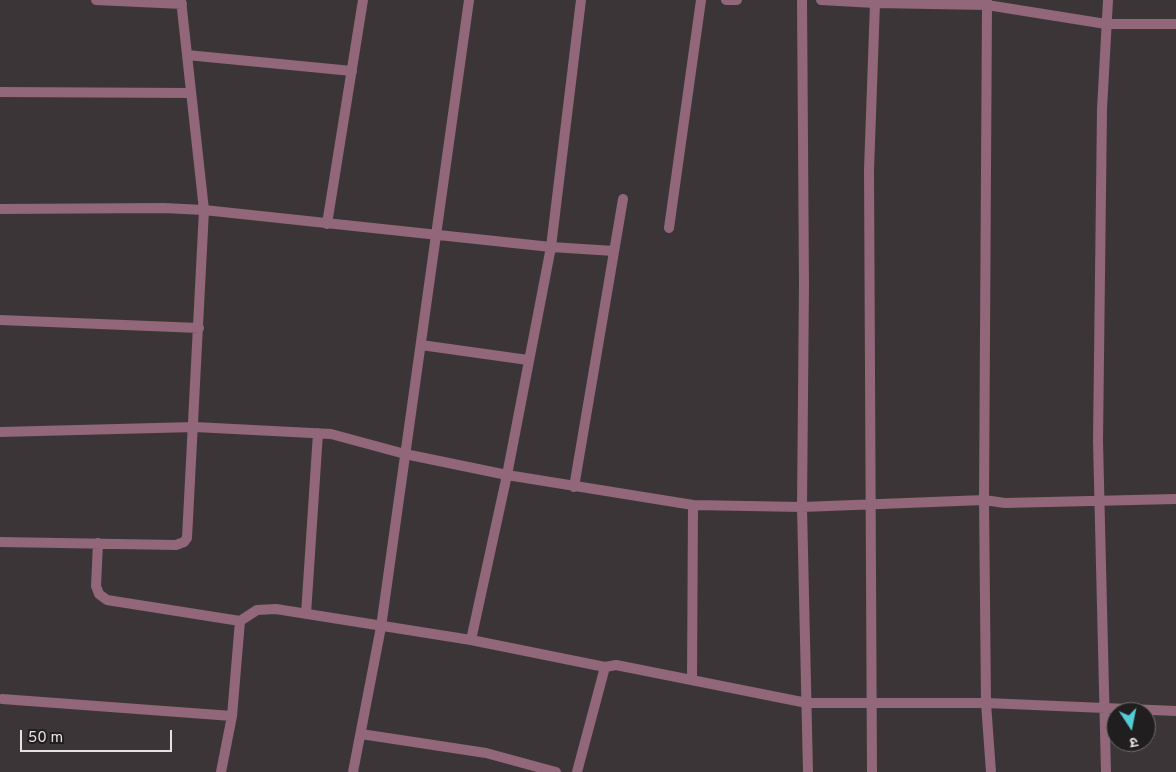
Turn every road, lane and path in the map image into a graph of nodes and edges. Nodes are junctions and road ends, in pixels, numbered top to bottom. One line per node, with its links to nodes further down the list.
1 (96, 0): 12 (street)
2 (363, 0): 18 (street)
3 (469, 0): 26 (street)
4 (581, 0): 27 (street)
5 (701, 0): 25 (street)
6 (726, 0): 7 (street)
7 (737, 0)
8 (802, 0): 44 (street)
9 (822, 0): 11 (street)
10 (1108, 0): 15 (street)
11 (856, 1): 14 (street)
12 (182, 2): 17 (street)
13 (987, 2): 14 (street); 15 (street); 40 (street)
14 (875, 3): 43 (street)
15 (1106, 24): 16 (street); 41 (street)
16 (1176, 24)
17 (187, 55): 18 (street); 20 (street)
18 (352, 71): 24 (street)
19 (0, 92): 20 (street)
20 (192, 93): 23 (street)
21 (623, 199): 28 (street)
22 (0, 209): 23 (street)
23 (204, 210): 24 (street); 30 (street)
24 (327, 224): 26 (street)
25 (669, 228)
26 (438, 234): 27 (street); 31 (street)
27 (551, 247): 28 (street); 32 (street)
28 (614, 251): 38 (street)
29 (0, 320): 30 (street)
30 (200, 328): 33 (street)
31 (422, 345): 32 (street); 36 (street)
32 (528, 360): 37 (street)
33 (195, 427): 34 (street); 35 (street); 46 (street)
34 (0, 432)
35 (318, 433): 36 (street); 47 (street)
36 (405, 454): 37 (street); 49 (street)
37 (508, 475): 38 (street); 50 (street)
38 (574, 487): 42 (street)
39 (1176, 499): 41 (street)
40 (984, 500): 41 (street); 43 (street); 56 (street)
41 (1100, 501): 57 (street)
42 (693, 504): 44 (street); 52 (street)
43 (872, 504): 44 (street); 55 (street)
44 (802, 507): 54 (street)
45 (0, 542): 46 (street)
46 (98, 543): 48 (street)
47 (306, 614): 48 (street); 49 (street)
48 (240, 621): 59 (street)
49 (381, 627): 50 (street); 60 (street)
50 (471, 640): 51 (street)
51 (605, 667): 52 (street); 64 (street)
52 (692, 680): 54 (street)
53 (2, 700): 59 (street)
54 (807, 703): 55 (street); 65 (street)
55 (870, 703): 56 (street); 66 (street)
56 (986, 703): 57 (street); 67 (street)
57 (1103, 707): 58 (street); 68 (street)
58 (1176, 711)
59 (232, 716): 61 (street)
60 (361, 734): 62 (street); 63 (street)
61 (222, 772)
62 (353, 772)
63 (556, 772)
64 (577, 772)
65 (808, 772)
66 (872, 772)
67 (991, 772)
68 (1106, 772)

